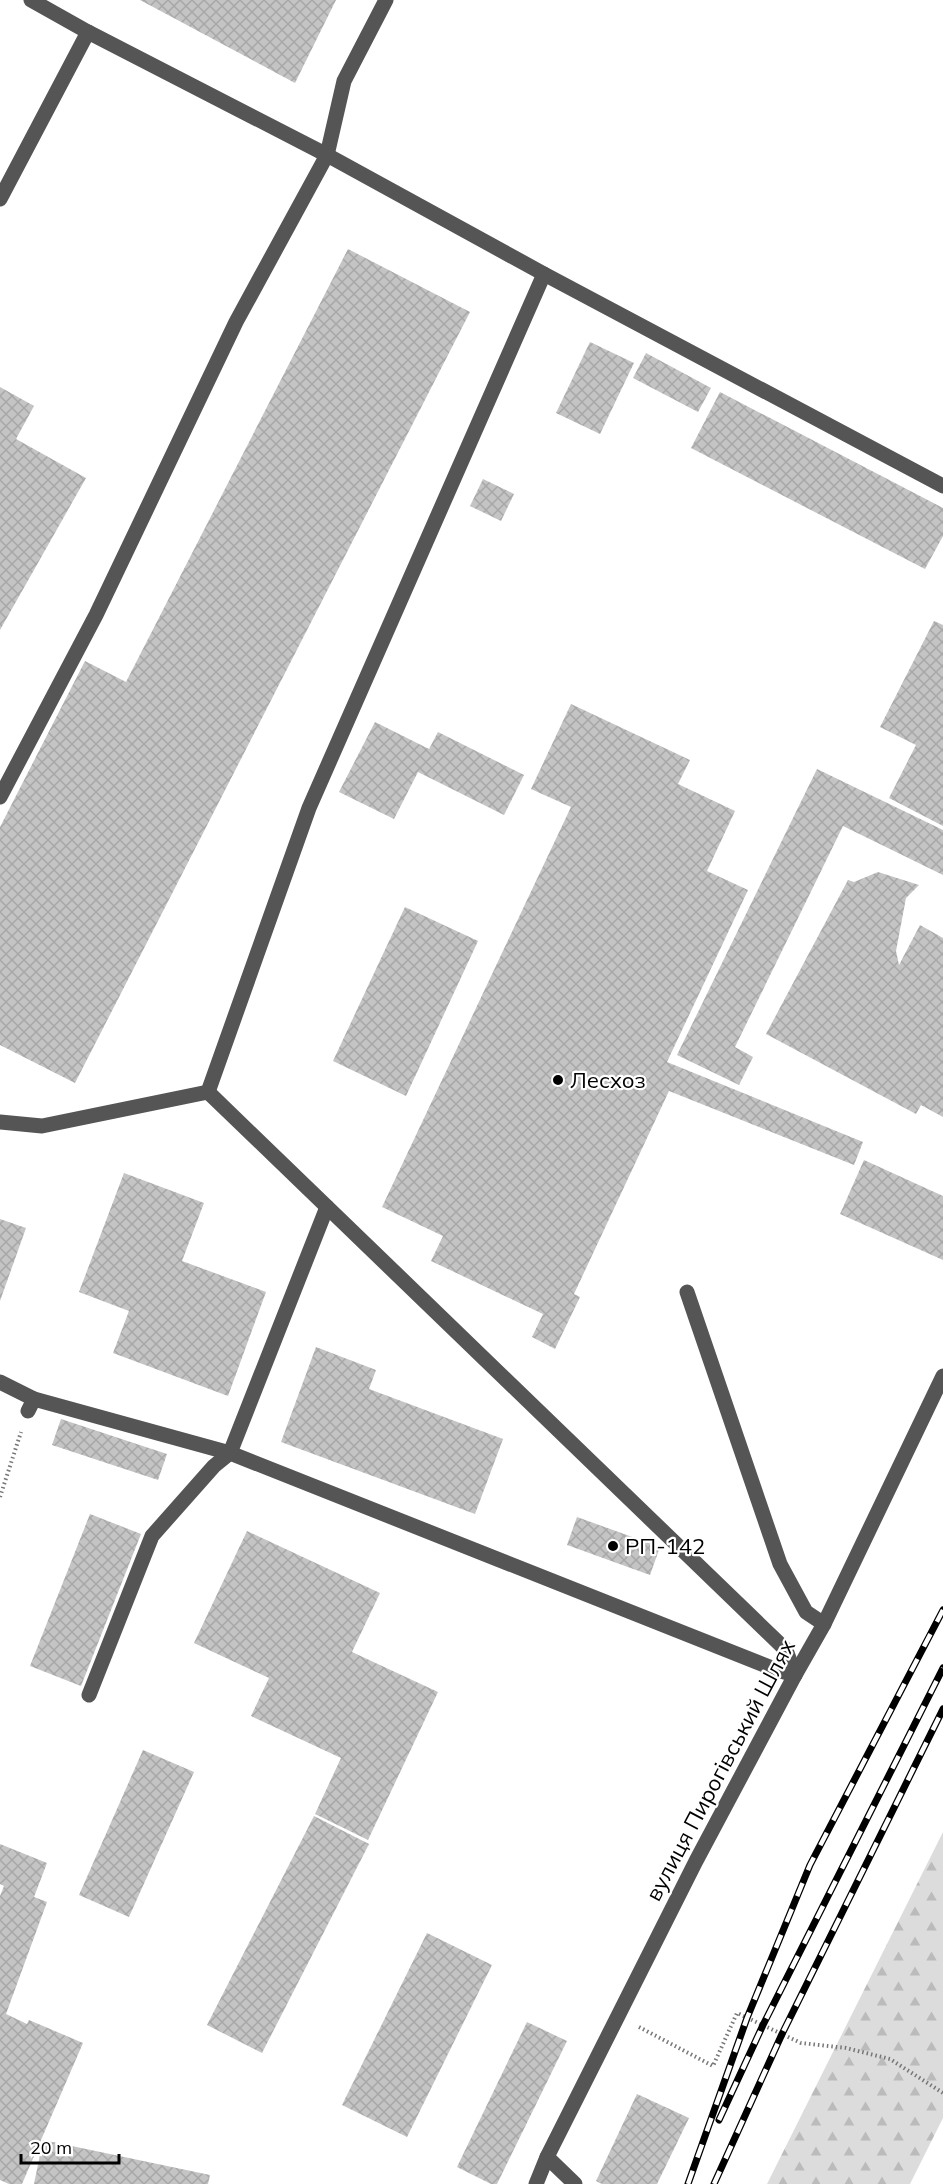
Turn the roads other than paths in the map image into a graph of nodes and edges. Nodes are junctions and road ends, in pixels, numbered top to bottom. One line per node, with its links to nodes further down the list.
1 (31, 0): 3 (street)
2 (386, 0): 4 (street)
3 (88, 32): 4 (street); 5 (street)
4 (327, 155): 6 (street); 8 (street)
5 (0, 199)
6 (544, 274): 7 (street); 9 (street)
7 (943, 486)
8 (0, 797)
9 (208, 1092): 10 (street); 11 (street)
10 (0, 1122)
11 (327, 1207): 15 (street); 17 (street)
12 (687, 1292): 16 (street)
13 (943, 1376): 16 (street, вулиця Пирогівський Шлях)
14 (0, 1382): 15 (street)
15 (230, 1453): 17 (street); 18 (street)
16 (824, 1624): 17 (street, вулиця Пирогівський Шлях)
17 (795, 1675): 19 (street, вулиця Пирогівський Шлях)
18 (89, 1695)
19 (548, 2157): 20 (street, вулиця Пирогівський Шлях); 21 (street)
20 (536, 2184)
21 (575, 2184)

